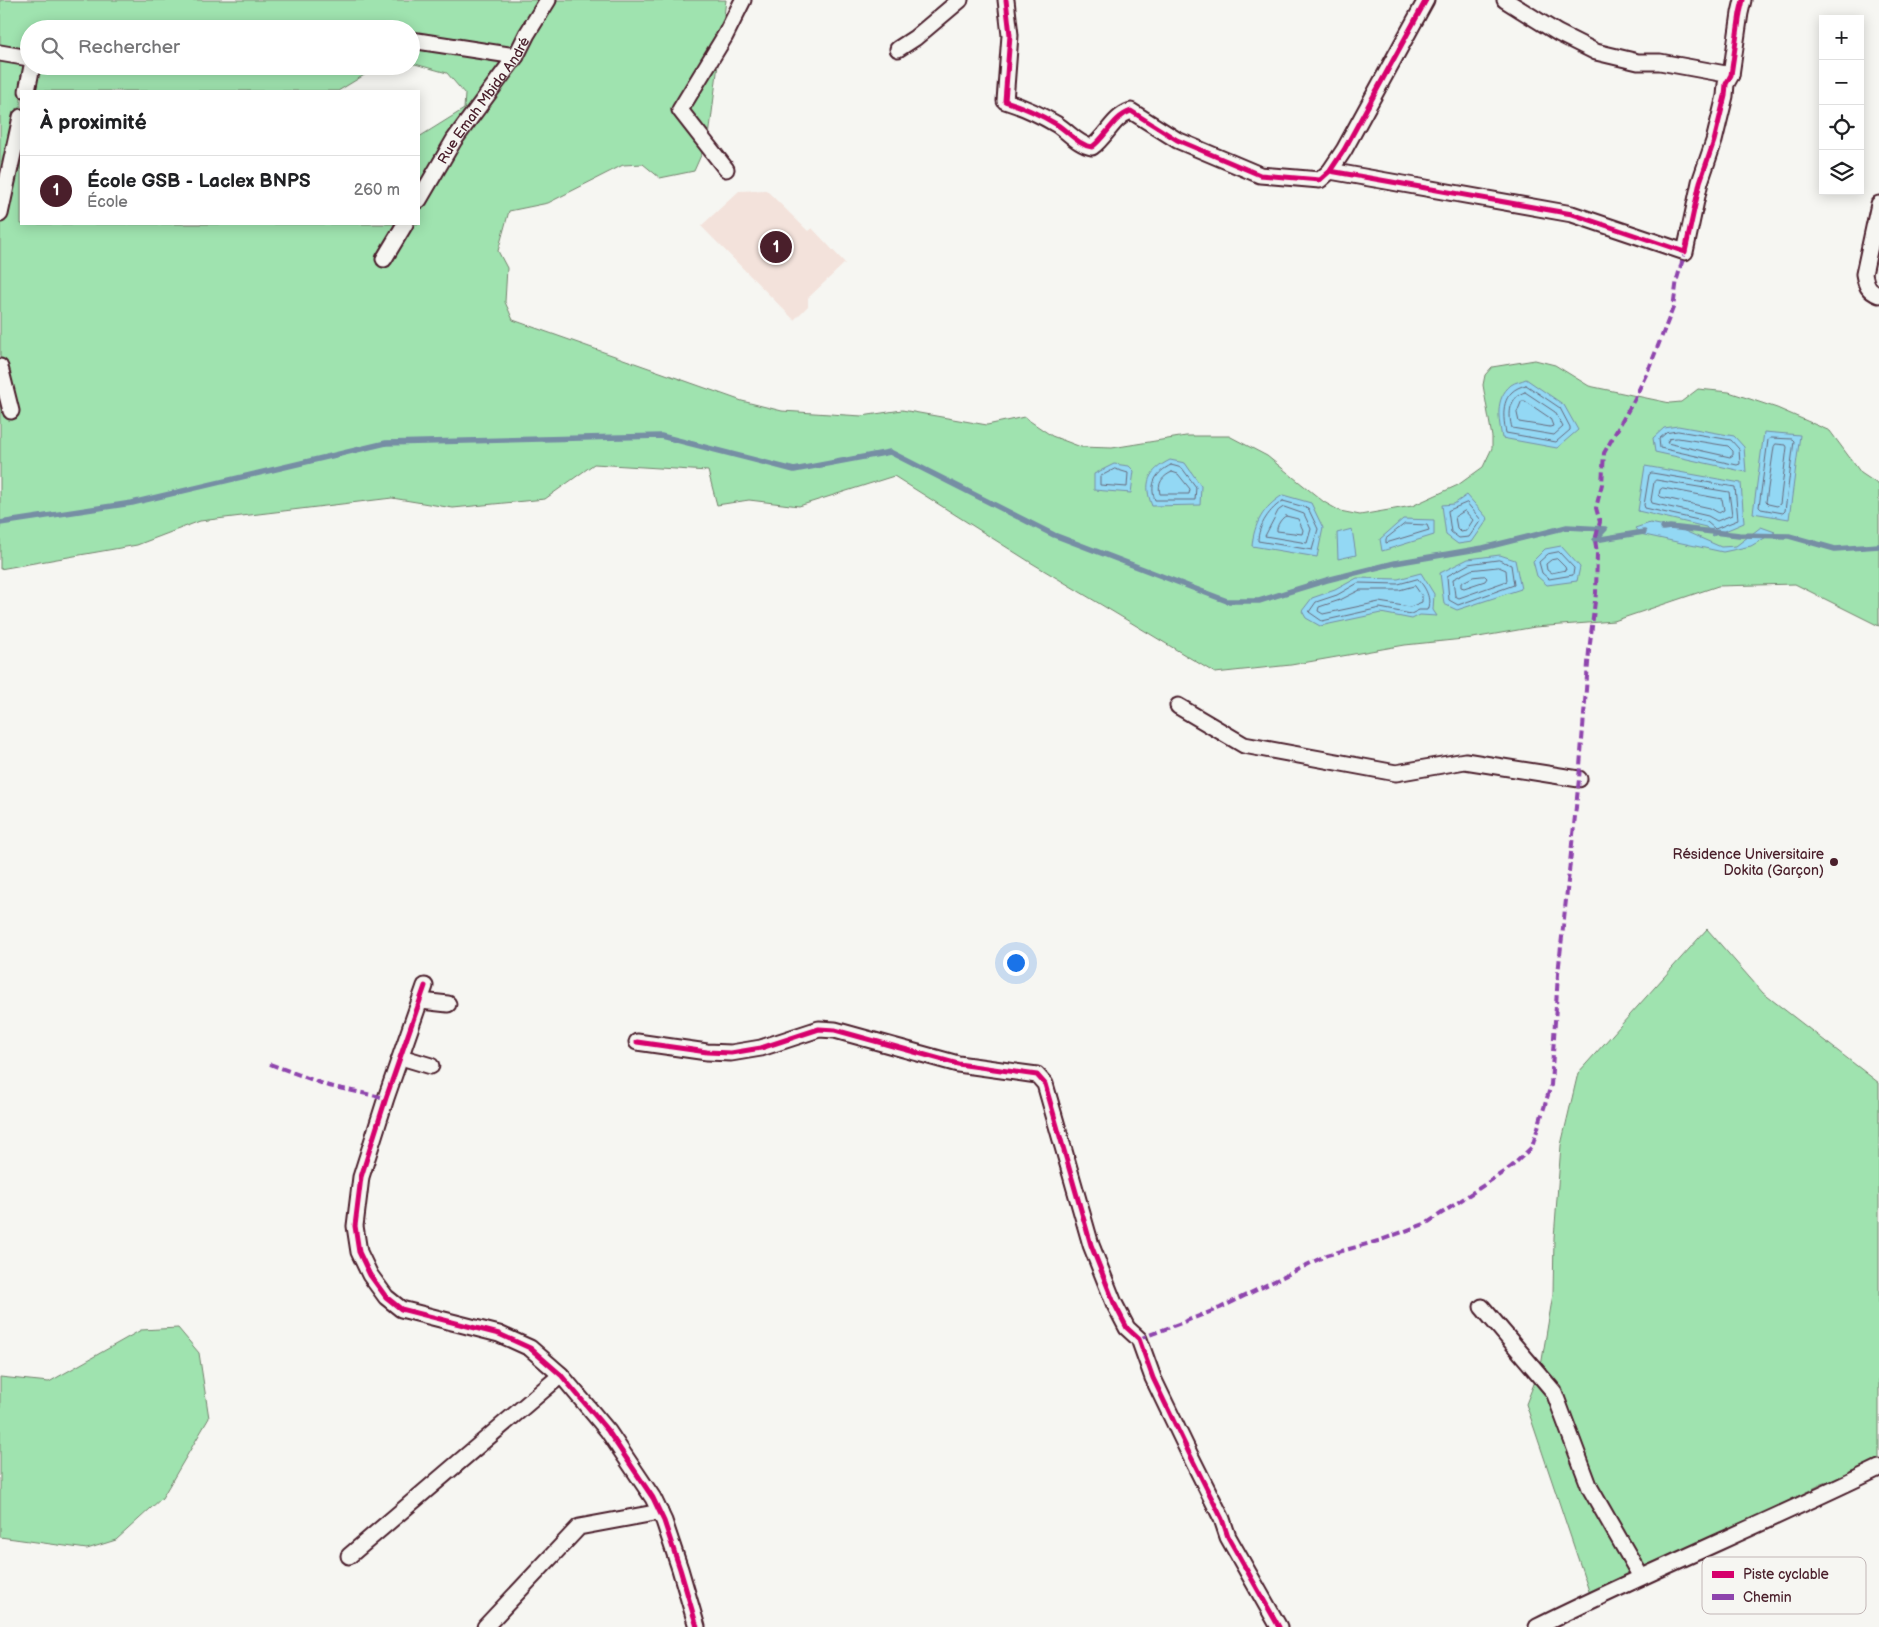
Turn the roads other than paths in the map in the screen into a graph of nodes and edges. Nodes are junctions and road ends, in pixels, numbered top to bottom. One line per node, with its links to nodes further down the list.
1 (548, 0): 12 (street, Rue Emah Mbida André)
2 (743, 0): 17 (street)
3 (960, 0): 9 (street)
4 (1006, 0): 18 (street)
5 (1426, 0): 18 (street)
6 (1505, 0): 14 (street)
7 (1743, 0): 14 (street)
8 (420, 41): 12 (street)
9 (898, 49)
10 (0, 53): 11 (street)
11 (20, 56)
12 (516, 56): 19 (street, Rue Emah Mbida André)
13 (30, 75): 15 (street)
14 (1731, 75): 18 (street)
15 (27, 90)
16 (20, 122): 21 (street)
17 (726, 169)
18 (1330, 171)
19 (420, 198)
20 (1879, 204): 24 (street)
21 (0, 214)
22 (404, 225): 23 (street)
23 (384, 259)
24 (1879, 295)
25 (0, 367): 26 (street)
26 (11, 411)
27 (1178, 706): 28 (street)
28 (1579, 779)
29 (425, 986): 30 (street)
30 (421, 1001): 31 (street); 33 (street)
31 (448, 1004)
32 (637, 1042): 43 (street)
33 (402, 1057): 34 (street); 36 (street)
34 (431, 1066)
35 (1482, 1307): 40 (street)
36 (561, 1375): 38 (street); 39 (street)
37 (1879, 1468): 40 (street)
38 (660, 1512): 41 (street); 42 (street)
39 (349, 1556)
40 (1641, 1577): 44 (street)
41 (485, 1627)
42 (697, 1627)
43 (1279, 1627)
44 (1536, 1627)

